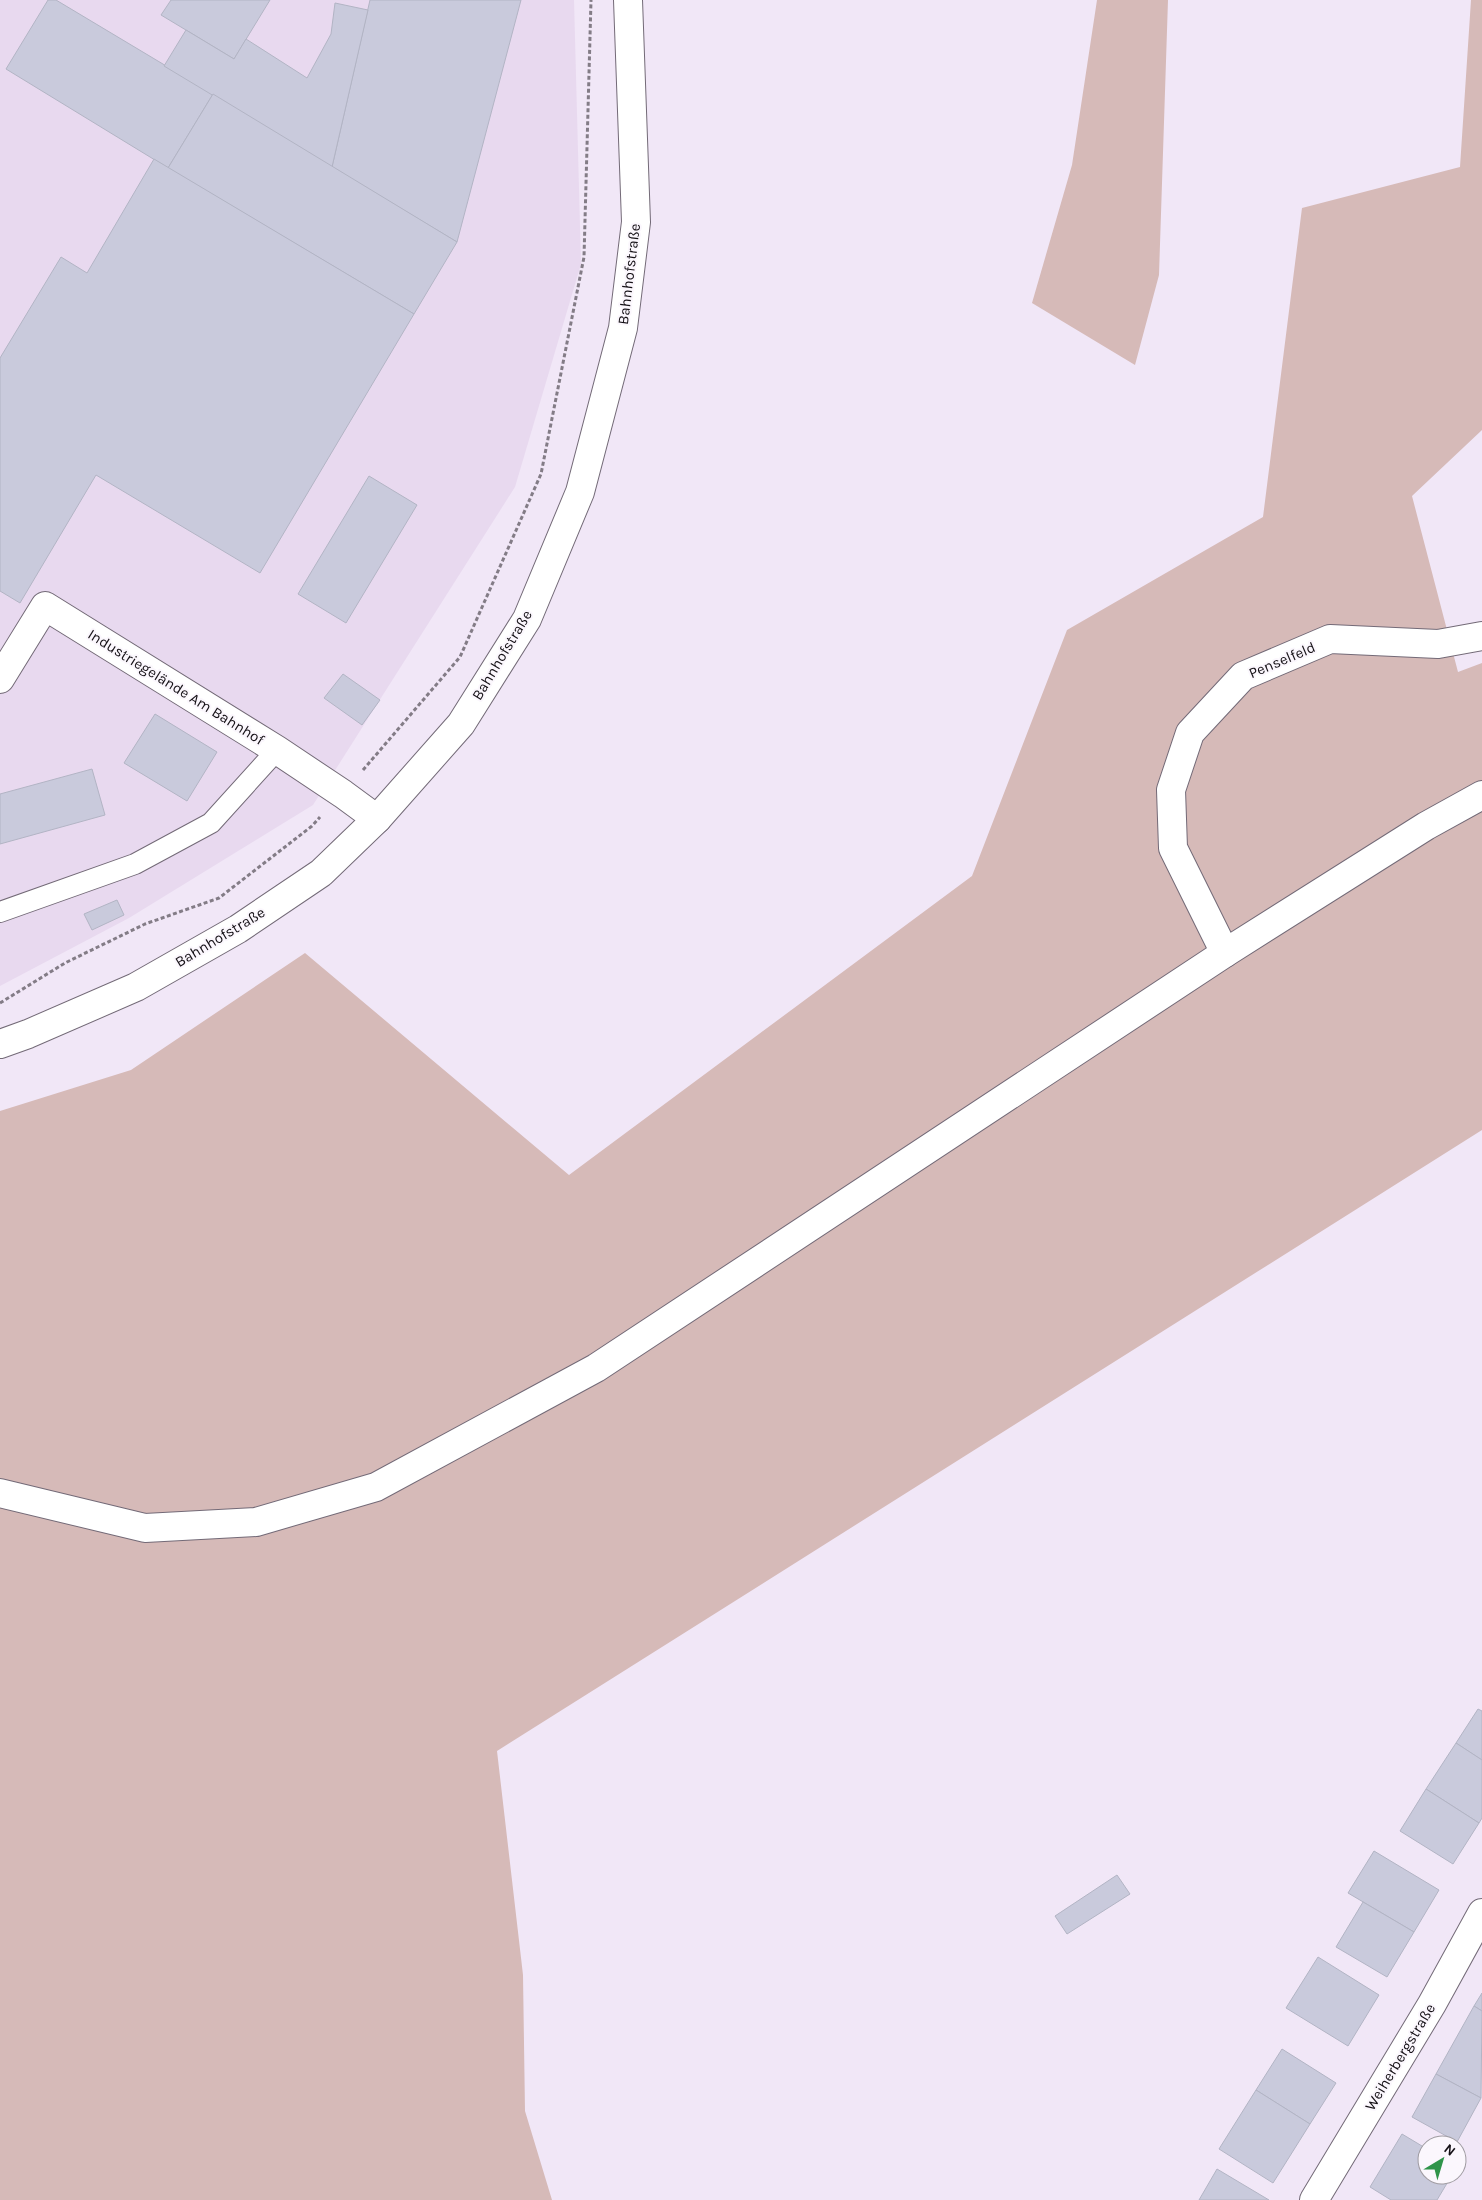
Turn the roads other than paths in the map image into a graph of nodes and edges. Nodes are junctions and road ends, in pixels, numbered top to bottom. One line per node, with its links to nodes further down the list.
1 (628, 0): 6 (street, Bahnhofstraße)
2 (1482, 636): 8 (street, Penselfeld)
3 (0, 679): 4 (street, Industriegelände Am Bahnhof)
4 (277, 750): 6 (street, Industriegelände Am Bahnhof); 7 (lane)
5 (1482, 795): 8 (street)
6 (376, 819): 9 (street, Bahnhofstraße)
7 (0, 912)
8 (1225, 953): 10 (street)
9 (0, 1044)
10 (0, 1493)
11 (1482, 1913): 12 (street, Weiherbergstraße)
12 (1314, 2200)

